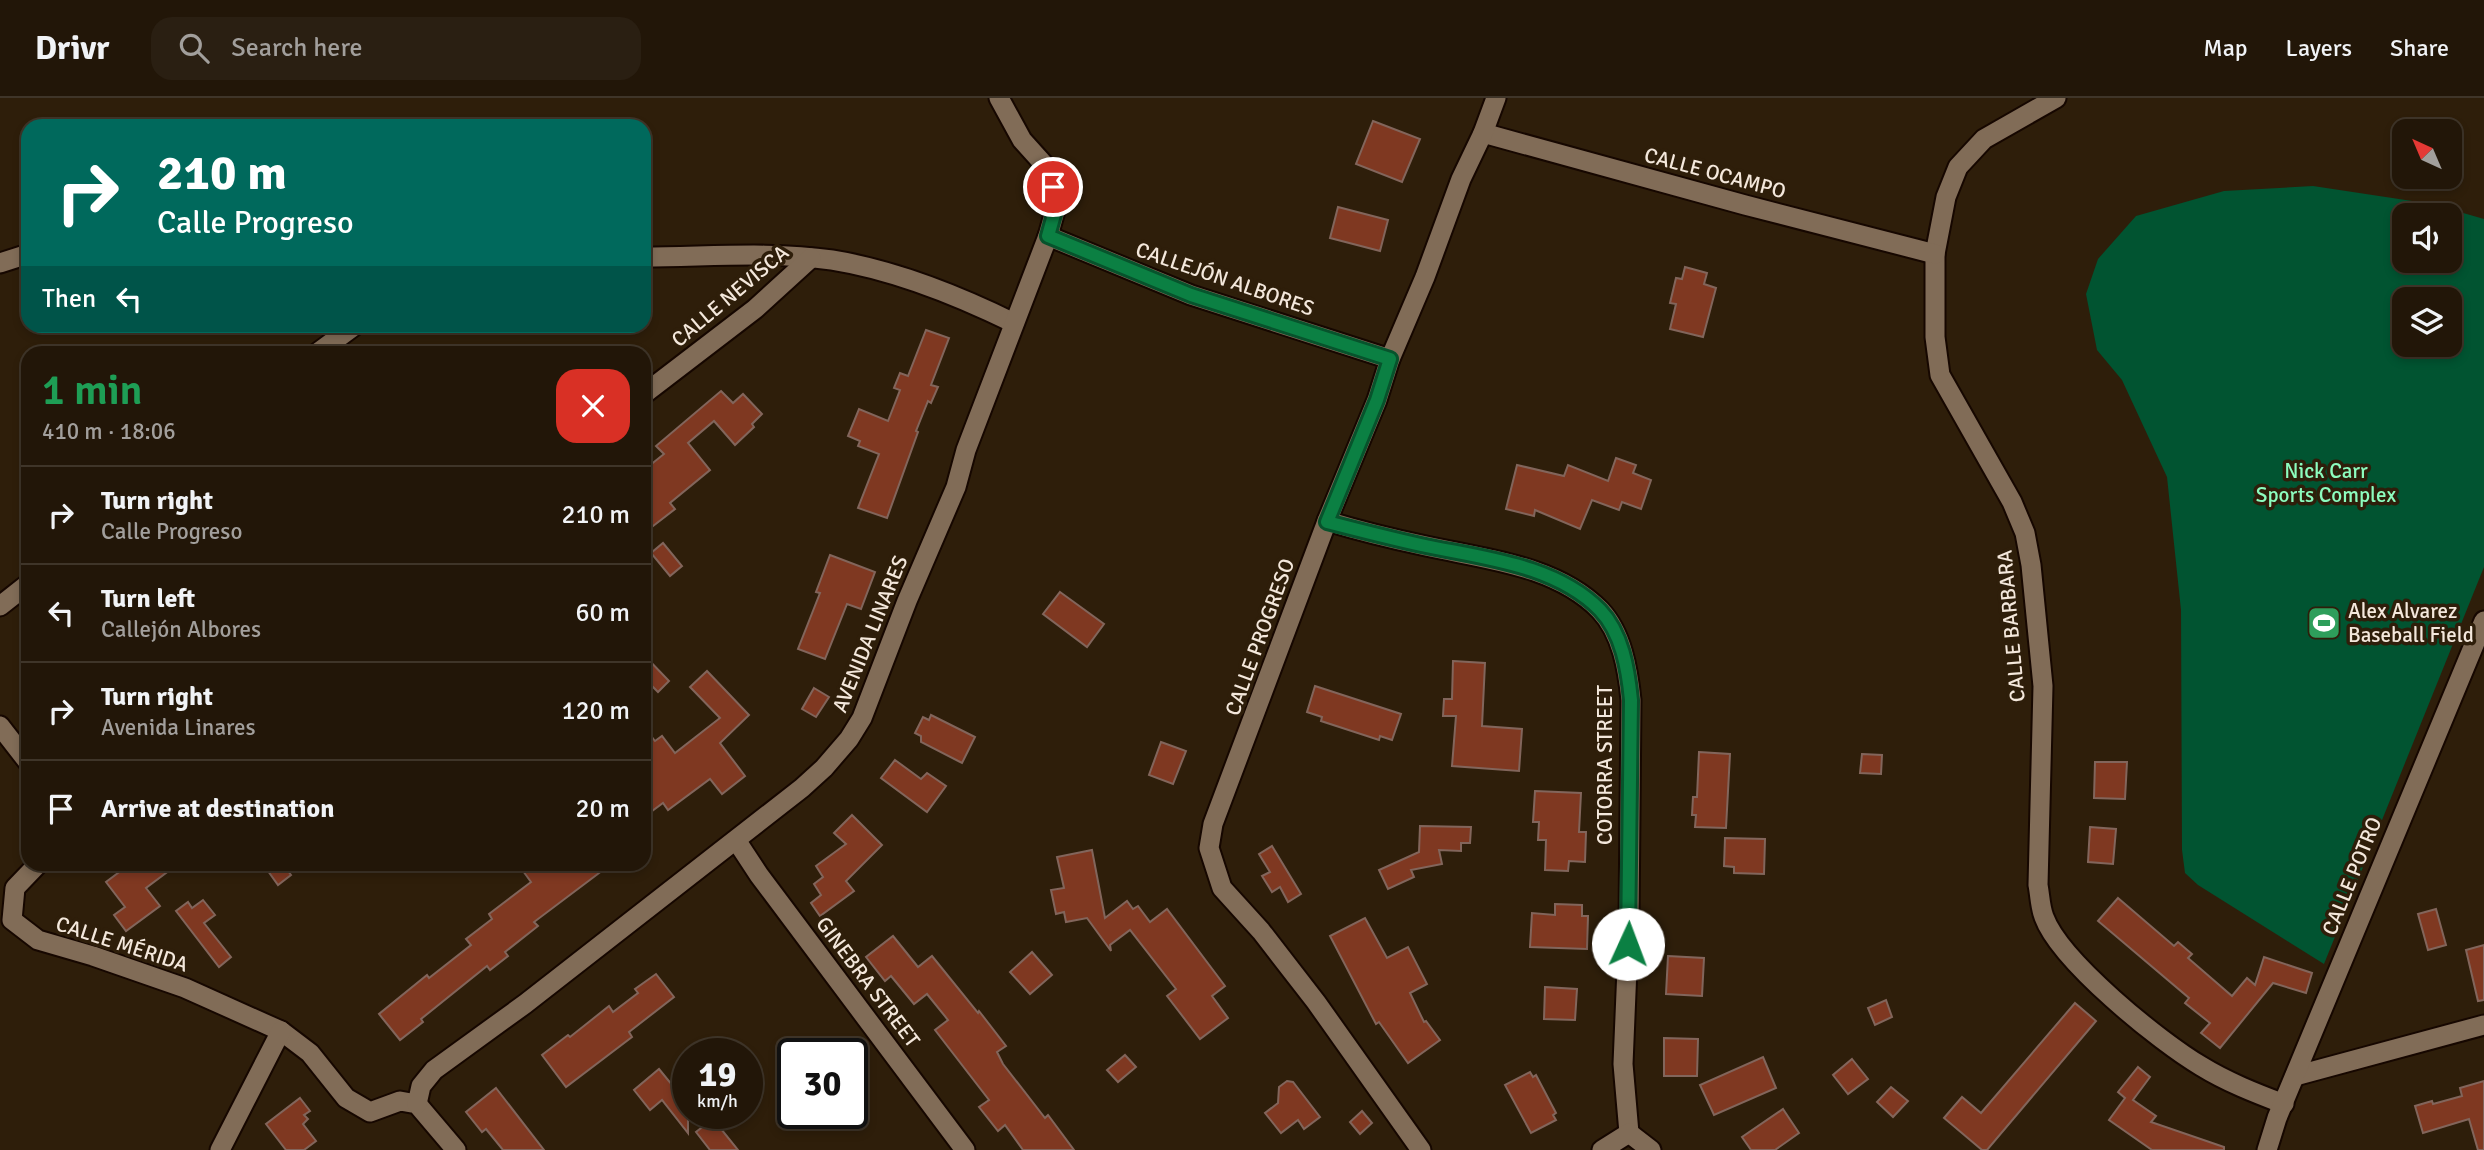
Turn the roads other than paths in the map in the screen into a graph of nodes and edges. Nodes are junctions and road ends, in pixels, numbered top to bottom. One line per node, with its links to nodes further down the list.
1 (999, 98): 5 (street, AVENIDA LINARES)
2 (1496, 98): 4 (street, CALLE PROGRESO)
3 (2056, 98): 6 (street, CALLE BARBARA)
4 (1483, 133): 6 (street, CALLE OCAMPO); 14 (street, CALLE PROGRESO)
5 (1048, 236): 11 (street, AVENIDA LINARES); 14 (street, CALLEJÓN ALBORES)
6 (1935, 254): 28 (street, CALLE BARBARA)
7 (21, 256): 10 (street)
8 (651, 257): 9 (street)
9 (811, 258): 11 (street); 15 (street, CALLE NEVISCA)
10 (0, 263)
11 (1014, 323): 22 (street, AVENIDA LINARES)
12 (344, 333): 13 (street)
13 (327, 346)
14 (1390, 359): 16 (street, CALLE PROGRESO)
15 (651, 389)
16 (1327, 522): 29 (street, COTORRA STREET); 33 (street, CALLE PROGRESO)
17 (21, 590): 18 (street)
18 (0, 606)
19 (2484, 621): 26 (street, CALLE POTRO)
20 (0, 726): 21 (street)
21 (21, 753)
22 (736, 840): 27 (street, AVENIDA LINARES); 32 (street, GINEBRA STREET)
23 (31, 871): 25 (street, CALLE MÉRIDA)
24 (2484, 1025): 26 (street)
25 (281, 1031): 27 (street); 30 (street)
26 (2295, 1076): 28 (street, CALLE POTRO)
27 (417, 1104): 31 (street)
28 (2284, 1104): 36 (street, CALLE POTRO)
29 (1629, 1133): 34 (street); 35 (street)
30 (220, 1150)
31 (456, 1150)
32 (965, 1150)
33 (1421, 1150)
34 (1602, 1150)
35 (1651, 1150)
36 (2267, 1150)

